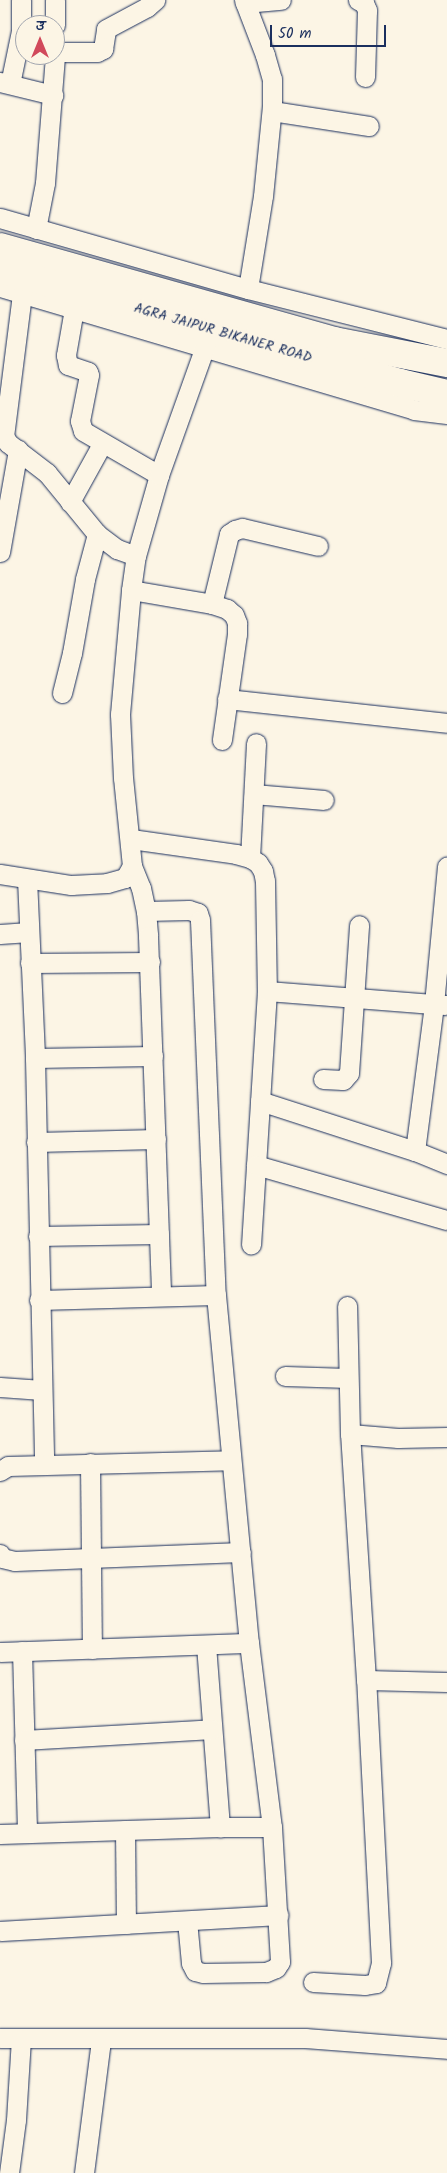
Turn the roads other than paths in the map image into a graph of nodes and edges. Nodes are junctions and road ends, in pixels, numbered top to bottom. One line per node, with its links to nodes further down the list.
1 (21, 0): 11 (street)
2 (55, 0): 7 (street)
3 (155, 0): 8 (street)
4 (281, 0): 6 (street)
5 (358, 0): 10 (street)
6 (244, 2): 13 (street)
7 (55, 15)
8 (65, 54)
9 (54, 65): 12 (street)
10 (365, 77)
11 (5, 83): 12 (street)
12 (53, 95): 16 (street)
13 (272, 111): 14 (street); 20 (street)
14 (369, 126)
15 (0, 218): 16 (street)
16 (36, 229): 20 (street)
17 (0, 247): 24 (highway, AGRA JAIPUR BIKANER ROAD)
18 (0, 269): 23 (highway, AGRA JAIPUR BIKANER ROAD)
19 (0, 287): 21 (street)
20 (248, 289): 24 (street)
21 (22, 294): 22 (street); 28 (street)
22 (74, 309): 23 (street); 27 (street)
23 (208, 339): 25 (highway, AGRA JAIPUR BIKANER ROAD); 26 (street); 29 (street)
24 (446, 341)
25 (447, 394)
26 (447, 414)
27 (102, 444): 29 (street); 30 (street)
28 (18, 450): 30 (street); 33 (street)
29 (158, 475): 34 (street)
30 (70, 502): 31 (street)
31 (97, 534): 34 (street); 37 (street)
32 (318, 546): 36 (street)
33 (0, 552)
34 (136, 556): 35 (street)
35 (131, 590): 36 (street); 44 (street)
36 (212, 604): 38 (street)
37 (62, 694)
38 (228, 699): 39 (street); 40 (street)
39 (447, 724)
40 (222, 740)
41 (256, 743): 42 (street)
42 (254, 794): 43 (street); 45 (street)
43 (324, 800)
44 (131, 839): 45 (street); 46 (street)
45 (250, 858): 56 (street)
46 (132, 866): 49 (street); 50 (street)
47 (447, 867): 58 (street)
48 (0, 874): 49 (street)
49 (27, 879): 52 (street)
50 (146, 911): 54 (street); 73 (street)
51 (358, 925): 57 (street)
52 (29, 932): 53 (street); 55 (street)
53 (0, 934)
54 (150, 962): 55 (street); 59 (street)
55 (30, 963): 60 (street)
56 (267, 991): 57 (street); 62 (street)
57 (353, 998): 58 (street); 61 (street)
58 (441, 1005): 65 (street)
59 (153, 1056): 60 (street); 63 (street)
60 (35, 1058): 64 (street)
61 (323, 1079)
62 (260, 1100): 65 (street); 67 (street)
63 (156, 1139): 64 (street); 69 (street)
64 (36, 1142): 70 (street)
65 (415, 1151): 66 (street)
66 (447, 1164)
67 (256, 1165): 68 (street); 71 (street)
68 (447, 1220)
69 (159, 1234): 70 (street); 72 (street)
70 (38, 1236): 74 (street)
71 (251, 1244)
72 (161, 1295): 73 (street); 74 (street)
73 (216, 1295): 82 (street)
74 (40, 1300): 79 (street)
75 (346, 1306): 77 (street)
76 (285, 1376): 77 (street)
77 (348, 1378): 80 (street)
78 (0, 1388): 79 (street)
79 (42, 1390): 84 (street)
80 (350, 1434): 81 (street); 94 (street)
81 (447, 1436)
82 (231, 1460): 83 (street); 86 (street)
83 (90, 1463): 84 (street); 88 (street)
84 (44, 1465): 85 (street)
85 (0, 1471)
86 (241, 1552): 88 (street); 89 (street)
87 (0, 1554): 88 (street)
88 (90, 1558): 91 (street)
89 (249, 1643): 90 (street); 99 (street)
90 (206, 1645): 91 (street); 96 (street)
91 (92, 1649): 93 (street)
92 (0, 1652): 93 (street)
93 (22, 1652): 97 (street)
94 (366, 1680): 95 (street); 107 (street)
95 (447, 1682)
96 (212, 1729): 97 (street); 98 (street)
97 (24, 1740): 101 (street)
98 (220, 1827): 99 (street); 100 (street)
99 (272, 1827): 103 (street)
100 (125, 1830): 101 (street); 105 (street)
101 (28, 1832): 102 (street)
102 (0, 1834)
103 (278, 1915): 104 (street); 104 (street)
104 (187, 1921): 105 (street)
105 (126, 1924): 106 (street)
106 (0, 1931)
107 (313, 1982)
108 (0, 2038): 109 (street)
109 (21, 2040): 110 (street); 112 (street)
110 (101, 2040): 111 (street); 113 (street)
111 (447, 2048)
112 (9, 2173)
113 (84, 2173)

